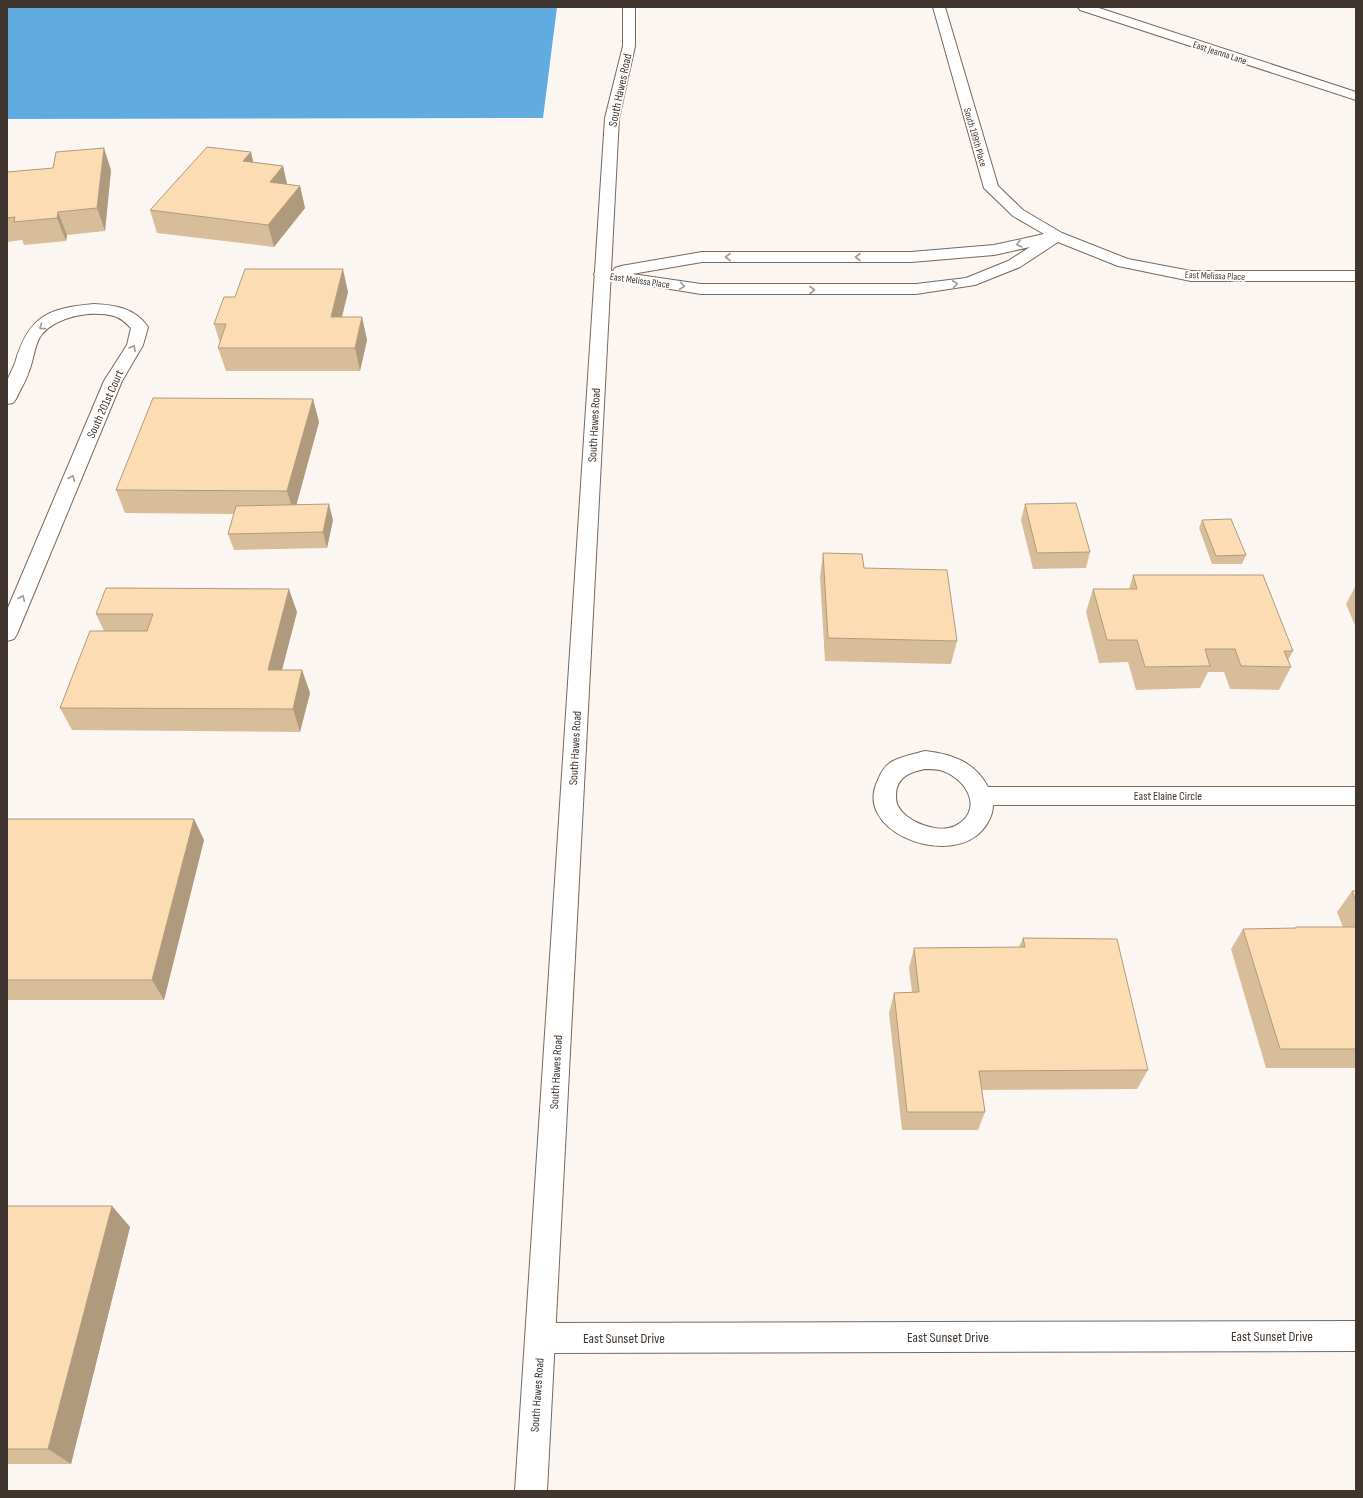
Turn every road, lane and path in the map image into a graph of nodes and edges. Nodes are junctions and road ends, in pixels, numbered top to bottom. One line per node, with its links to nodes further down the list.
1 (630, 7): 6 (street, South Hawes Road)
2 (939, 7): 5 (street, South 199th Place)
3 (1084, 7): 4 (street, East Jeanna Lane)
4 (1356, 96)
5 (1057, 236): 7 (street, East Melissa Place, one-way to 7); 7 (street, East Melissa Place, one-way to 5); 8 (street, East Melissa Place)
6 (602, 274): 7 (street, East Melissa Place, one-way to 7); 7 (street, East Melissa Place, one-way to 6); 14 (street, South Hawes Road)
7 (881, 274)
8 (1356, 276)
9 (7, 399): 10 (street, South 201st Court, one-way to 9)
10 (7, 634)
11 (980, 796): 12 (street, East Elaine Circle)
12 (1356, 796)
13 (1356, 1336): 14 (street, East Sunset Drive)
14 (541, 1338): 15 (street, South Hawes Road)
15 (531, 1491)

